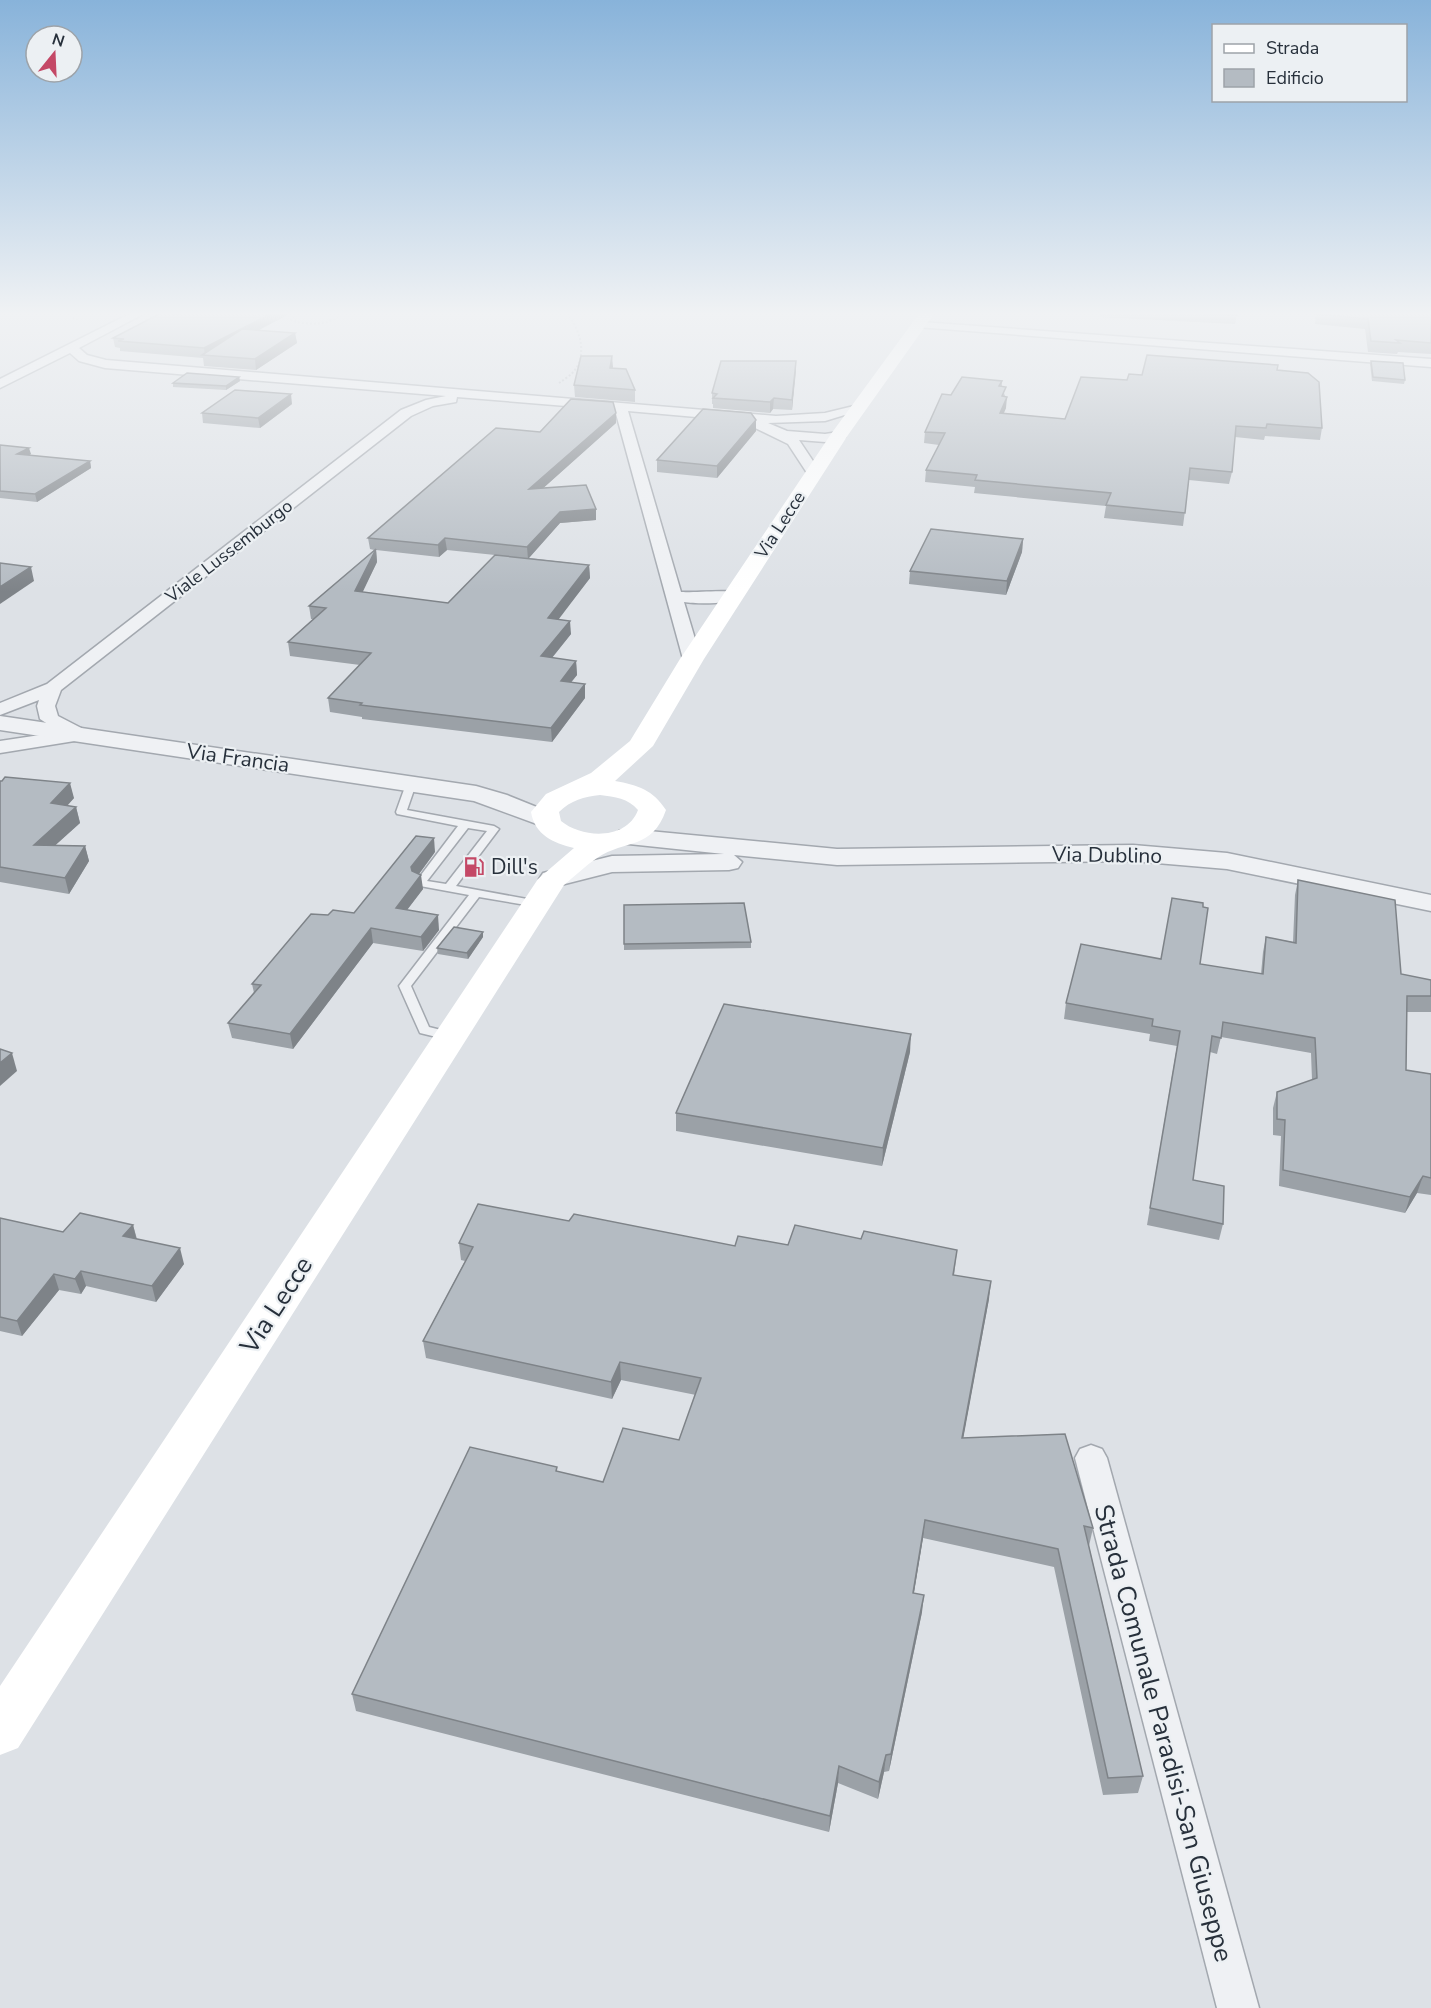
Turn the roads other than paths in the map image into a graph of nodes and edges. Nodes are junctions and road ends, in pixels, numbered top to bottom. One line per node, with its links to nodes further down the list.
1 (412, 405): 4 (street, Viale Lussemburgo)
2 (606, 405): 5 (street)
3 (862, 405): 6 (main road, Via Lecce)
4 (409, 406): 15 (street, Viale Lussemburgo)
5 (620, 406): 7 (street); 13 (street)
6 (858, 410): 8 (street); 9 (main road, Via Lecce)
7 (736, 416): 8 (street); 10 (street)
8 (776, 420): 9 (street)
9 (840, 434): 10 (street); 11 (main road, Via Lecce)
10 (788, 435): 11 (street)
11 (814, 473): 12 (main road, Via Lecce)
12 (734, 595): 13 (street); 14 (main road, Via Lecce)
13 (674, 597): 14 (street)
14 (692, 659): 18 (main road, Via Lecce)
15 (49, 697): 16 (street, Viale Lussemburgo); 17 (street)
16 (4, 721): 17 (street, Via Francia)
17 (80, 735): 19 (street); 20 (street, Via Francia)
18 (640, 746): 21 (main road, Via Lecce); 23 (main road, Via Lecce)
19 (0, 747)
20 (411, 784): 22 (street, Via Francia); 24 (lane)
21 (574, 791): 22 (street); 23 (main road); 25 (main road, Via Lecce)
22 (476, 794): 25 (street)
23 (648, 805): 26 (main road); 27 (street, Via Dublino)
24 (465, 824): 28 (lane); 28 (lane)
25 (548, 824): 26 (main road); 29 (main road)
26 (623, 838): 27 (street, Via Dublino); 29 (main road, Via Lecce)
27 (779, 854): 29 (street, Via Dublino); 31 (street, Via Dublino)
28 (449, 888): 30 (lane)
29 (545, 891): 30 (lane); 32 (main road, Via Lecce)
30 (476, 893): 32 (lane)
31 (1431, 903)
32 (449, 1036): 34 (main road, Via Lecce)
33 (1091, 1458): 35 (street, Strada Comunale Paradisi-San Giuseppe)
34 (0, 1731)
35 (1238, 2008)

